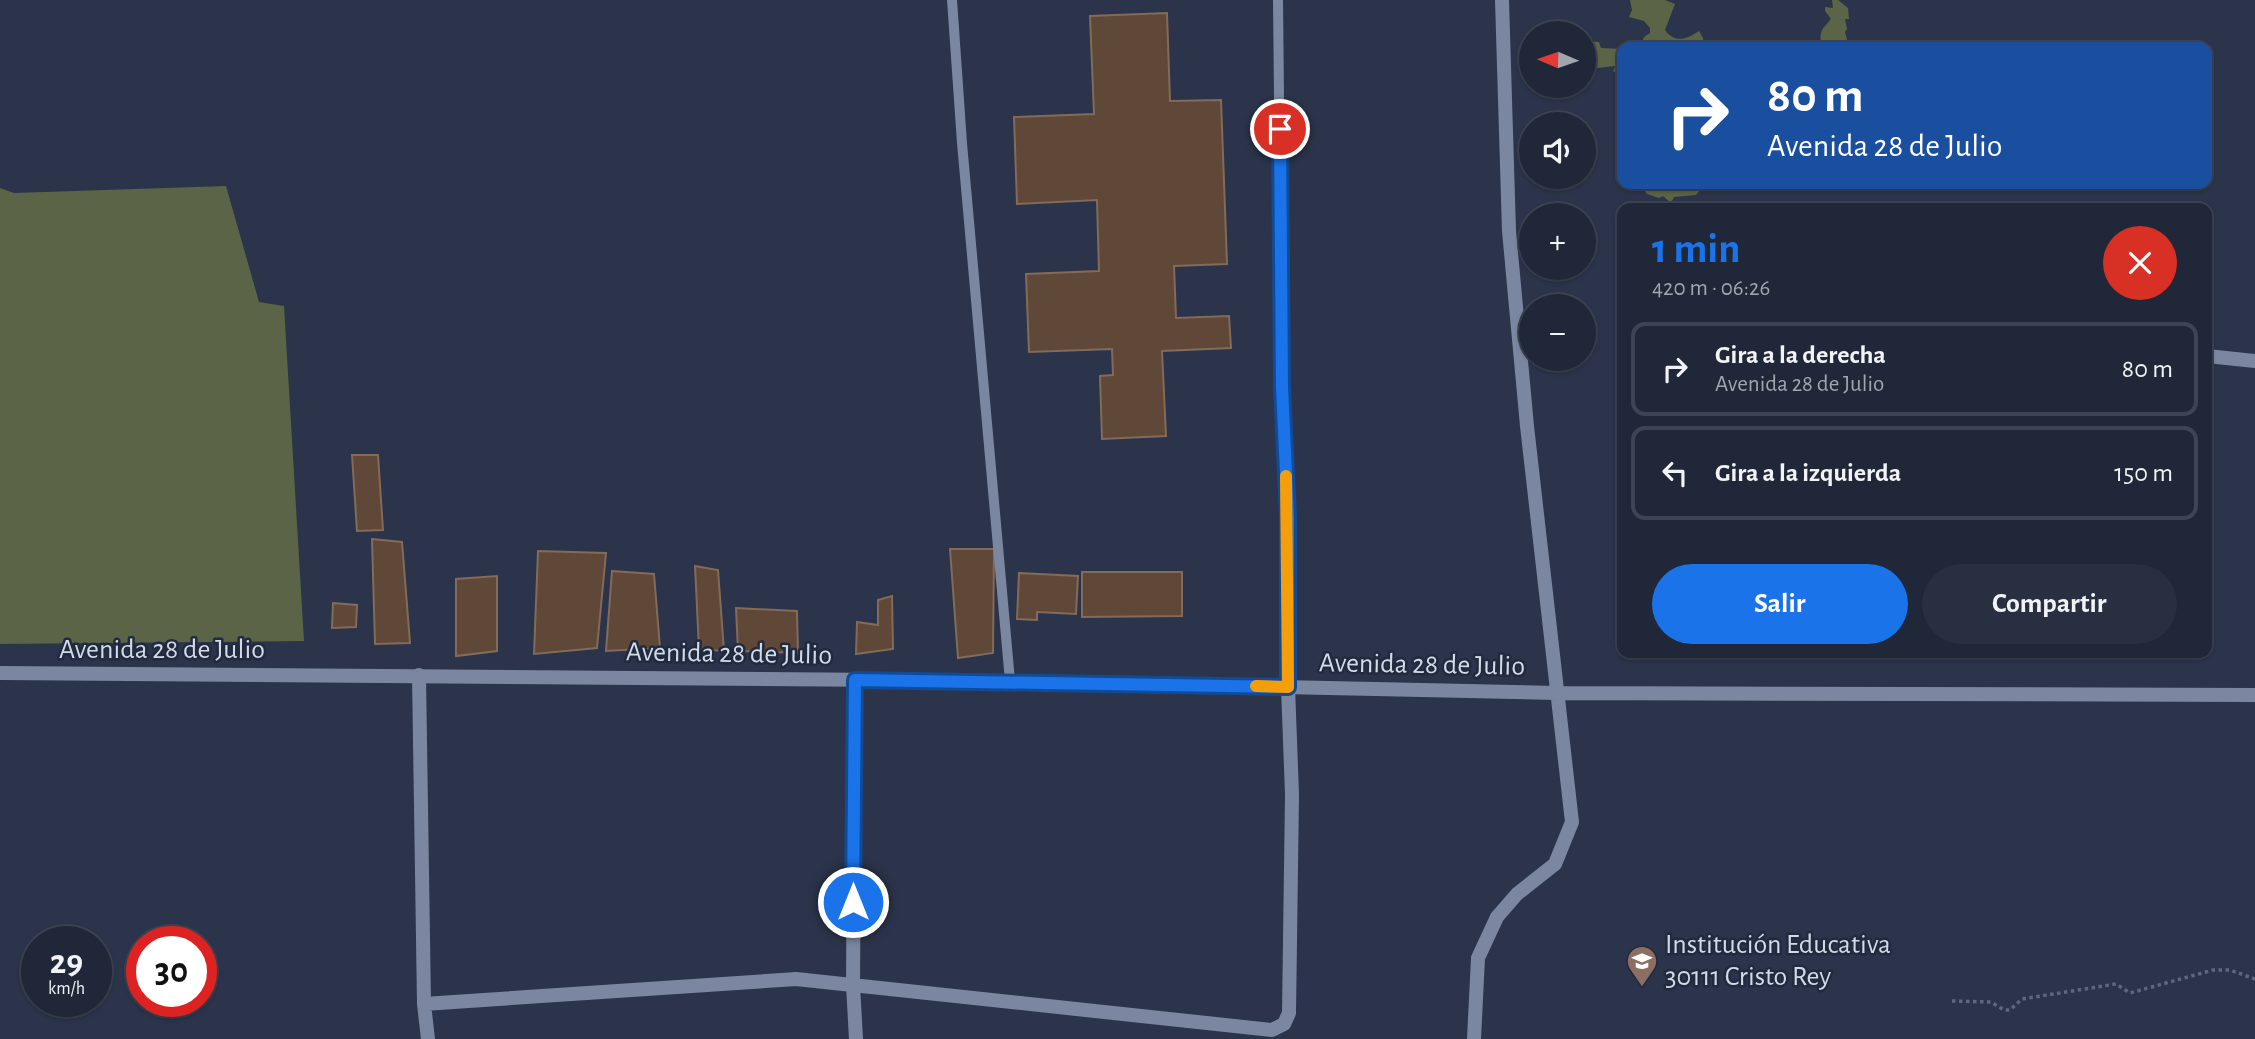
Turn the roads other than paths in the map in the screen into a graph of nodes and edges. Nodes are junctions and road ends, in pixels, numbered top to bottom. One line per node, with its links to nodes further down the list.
1 (952, 0): 9 (lane)
2 (1278, 0): 10 (lane)
3 (1503, 0): 11 (street)
4 (2212, 357): 5 (street)
5 (2255, 361)
6 (0, 673): 7 (street, Avenida 28 de Julio)
7 (419, 675): 8 (street, Avenida 28 de Julio); 14 (street)
8 (855, 680): 9 (street, Avenida 28 de Julio); 13 (street)
9 (1010, 681): 10 (street, Avenida 28 de Julio)
10 (1288, 687): 11 (street, Avenida 28 de Julio); 13 (street)
11 (1557, 693): 12 (street, Avenida 28 de Julio); 17 (street)
12 (2255, 695)
13 (853, 985): 14 (street); 16 (street)
14 (424, 1004): 15 (street)
15 (428, 1039)
16 (856, 1039)
17 (1474, 1039)

